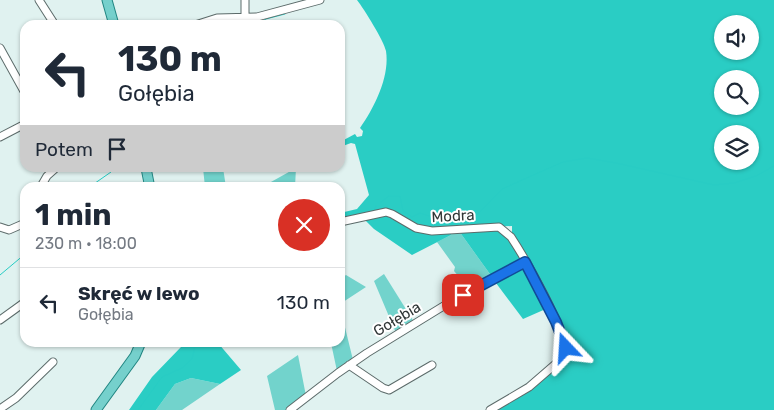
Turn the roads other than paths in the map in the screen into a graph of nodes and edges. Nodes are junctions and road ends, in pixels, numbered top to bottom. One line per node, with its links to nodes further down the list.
1 (39, 0): 6 (street)
2 (107, 0): 7 (main road)
3 (246, 0): 5 (street)
4 (320, 0): 5 (street)
5 (245, 18): 8 (street)
6 (52, 20)
7 (113, 20)
8 (210, 20)
9 (0, 48): 10 (street)
10 (20, 84)
11 (20, 127): 12 (street)
12 (0, 137)
13 (52, 172): 14 (street)
14 (44, 182)
15 (345, 221): 18 (street, Modra)
16 (0, 226): 17 (street)
17 (20, 226)
18 (525, 262): 23 (street, Gołębia); 28 (street, Modra)
19 (20, 306): 20 (street)
20 (0, 320)
21 (140, 347): 26 (main road)
22 (53, 362): 25 (street)
23 (349, 365): 24 (street); 27 (street, Gołębia)
24 (432, 365)
25 (0, 409)
26 (96, 410)
27 (290, 410)
28 (490, 410)

